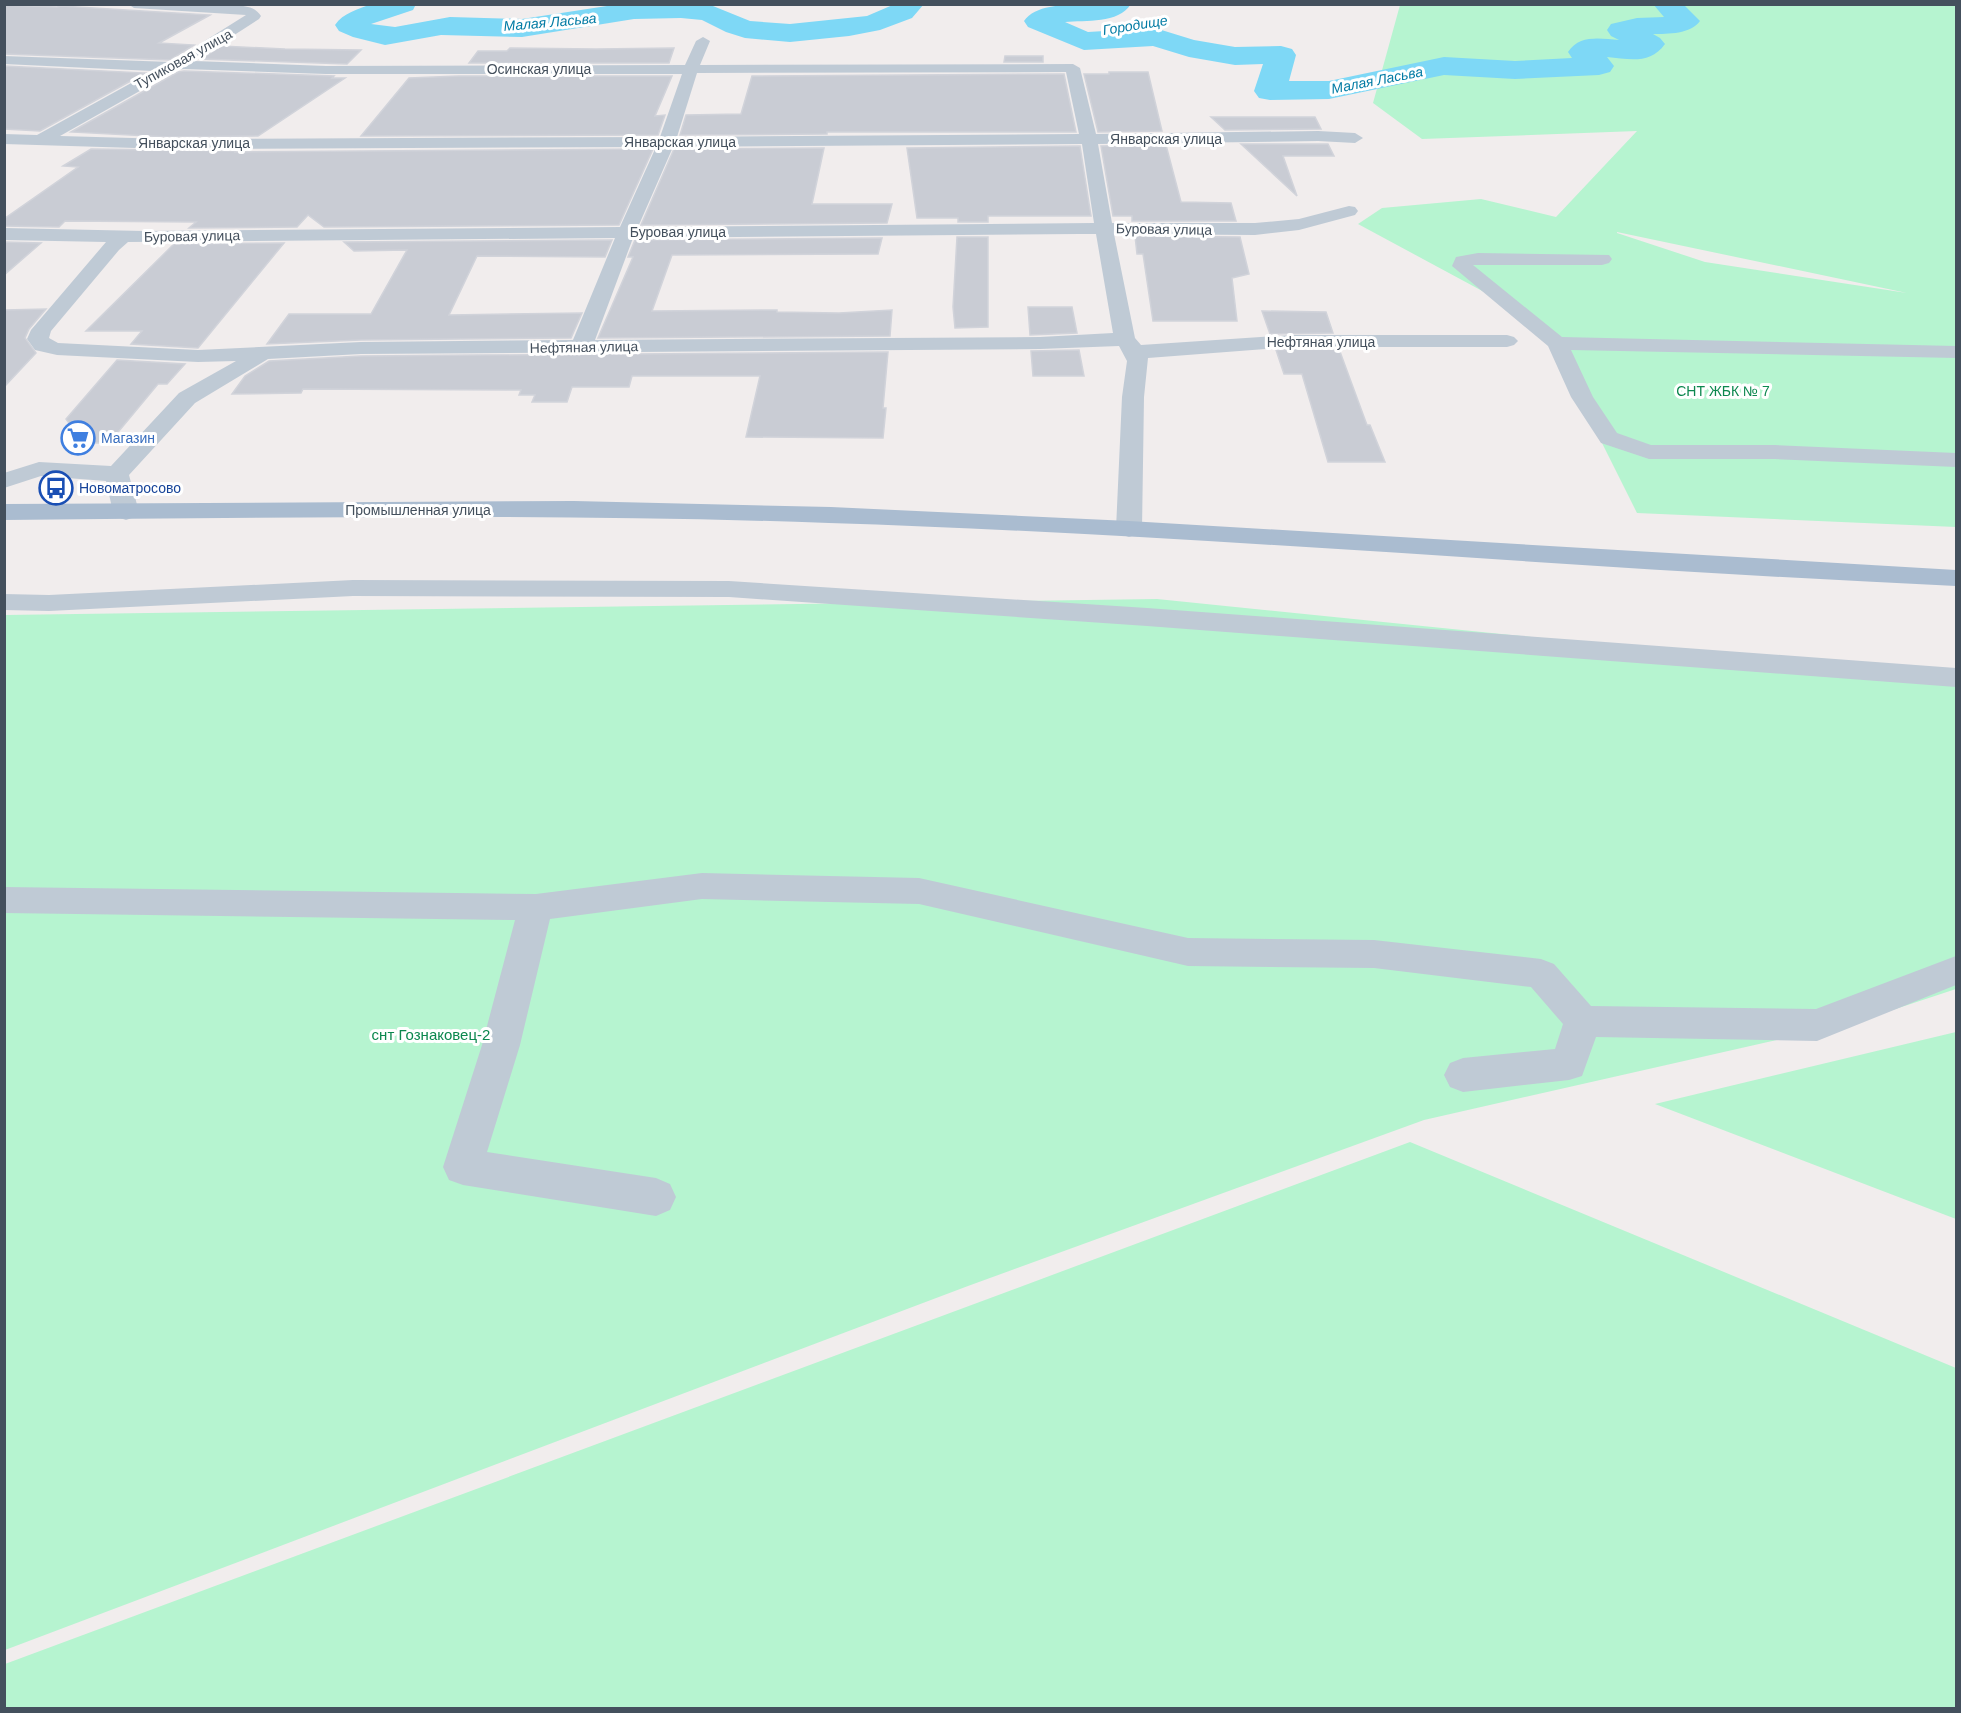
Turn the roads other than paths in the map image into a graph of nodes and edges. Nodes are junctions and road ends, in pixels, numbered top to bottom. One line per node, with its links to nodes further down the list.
1 (134, 4): 4 (street, Тупиковая улица)
2 (703, 41): 5 (street)
3 (4, 60): 4 (street, Осинская улица)
4 (171, 67): 5 (street, Осинская улица); 9 (street, Тупиковая улица)
5 (691, 69): 8 (street, Осинская улица); 10 (street)
6 (1355, 138): 8 (street, Январская улица)
7 (4, 139): 9 (street, Январская улица)
8 (1089, 140): 10 (street, Январская улица); 13 (street)
9 (39, 141): 10 (street, Январская улица); 11 (street, Тупиковая улица)
10 (667, 141): 14 (street)
11 (13, 156)
12 (1349, 211): 13 (street, Буровая улица)
13 (1104, 228): 14 (street, Буровая улица); 20 (street)
14 (626, 232): 16 (street, Буровая улица); 21 (street)
15 (4, 234): 16 (street, Буровая улица)
16 (123, 237): 23 (street, Нефтяная улица)
17 (1602, 259): 19 (street)
18 (1507, 341): 20 (street, Нефтяная улица)
19 (1557, 343): 22 (street); 24 (street)
20 (1130, 346): 21 (street, Нефтяная улица); 29 (street)
21 (581, 348): 23 (street, Нефтяная улица)
22 (1956, 351)
23 (264, 353): 25 (street)
24 (1956, 460)
25 (117, 474): 26 (street); 28 (street)
26 (4, 481)
27 (4, 512): 28 (main road, Промышленная улица)
28 (126, 512): 29 (main road, Промышленная улица)
29 (1130, 530): 30 (main road, Промышленная улица)
30 (1956, 578)
31 (4, 602): 32 (street)
32 (1956, 678)
33 (4, 900): 34 (street)
34 (536, 907): 36 (street); 38 (street)
35 (1956, 970): 36 (street)
36 (1582, 1021): 37 (street)
37 (1463, 1075)
38 (656, 1197)

